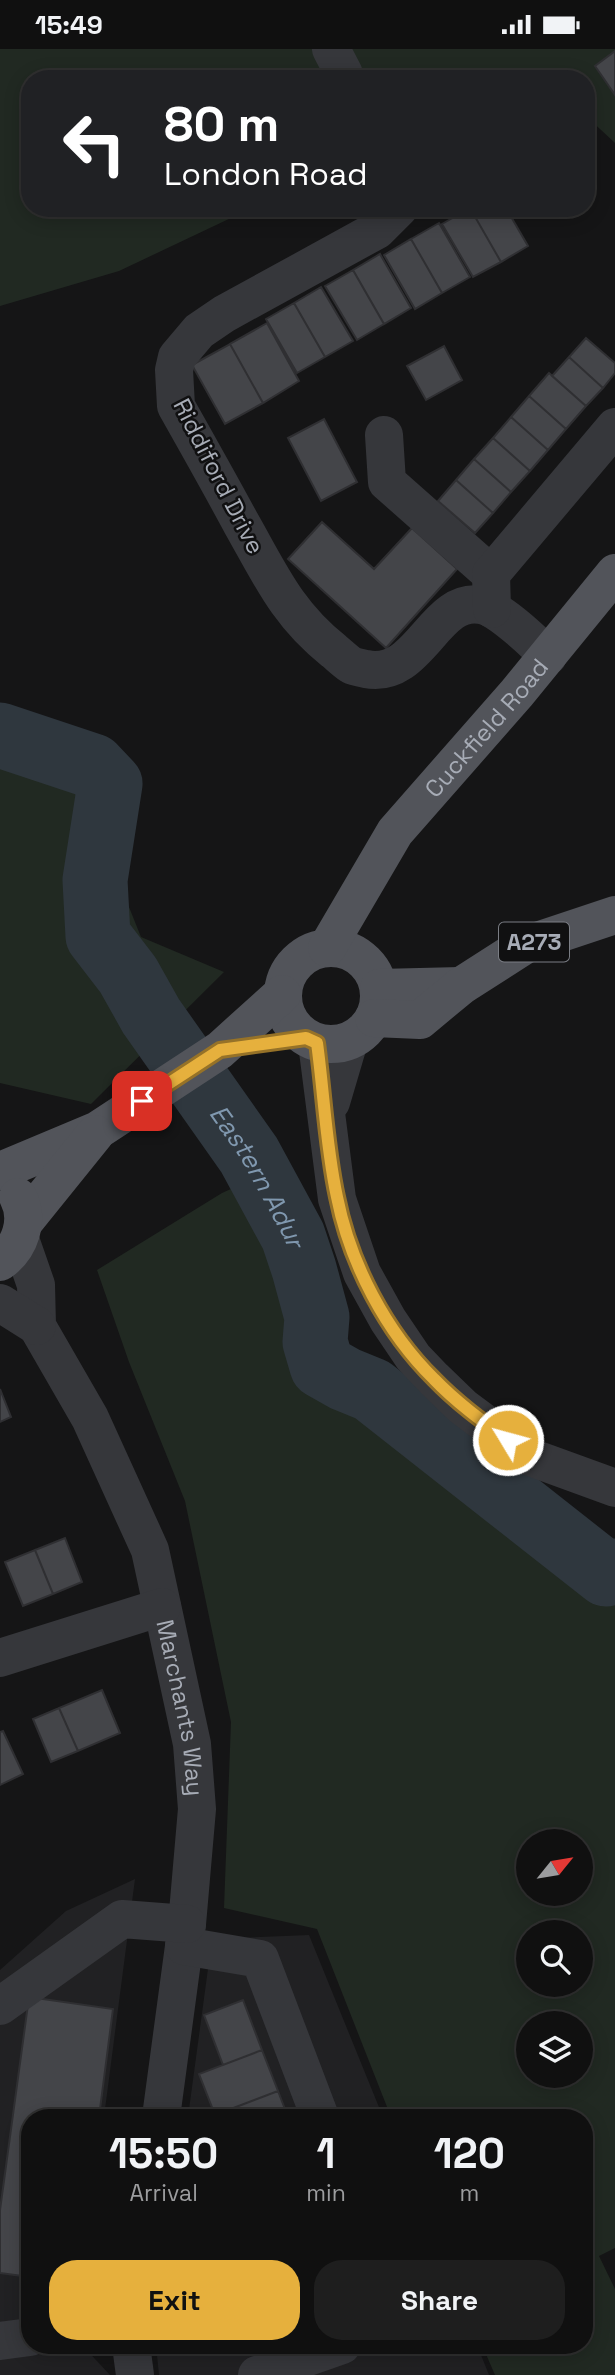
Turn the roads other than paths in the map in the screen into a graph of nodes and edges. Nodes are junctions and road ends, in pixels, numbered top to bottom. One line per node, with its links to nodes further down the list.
1 (331, 49): 2 (street)
2 (342, 70)
3 (390, 217): 7 (street, Riddiford Drive)
4 (615, 426): 7 (street)
5 (384, 435): 7 (street)
6 (615, 573): 8 (main road, Cuckfield Road)
7 (492, 592): 8 (street)
8 (548, 656): 10 (main road, Cuckfield Road)
9 (615, 915): 12 (main road, A273)
10 (341, 951): 11 (main road); 12 (main road)
11 (282, 994): 12 (main road); 13 (main road, A273)
12 (345, 1026): 13 (main road, A273); 19 (street)
13 (220, 1050): 14 (main road, A273)
14 (98, 1130): 15 (main road, A273); 16 (main road, A273)
15 (0, 1173): 16 (main road)
16 (15, 1241): 18 (street, Marchants Way)
17 (0, 1303): 18 (street, Marchants Way)
18 (37, 1326): 20 (street, Marchants Way)
19 (615, 1488)
20 (162, 1607): 21 (street); 22 (street, Marchants Way)
21 (0, 1658)
22 (186, 1935): 23 (street); 24 (street, Marchants Way); 25 (street)
23 (0, 2006)
24 (162, 2109)
25 (317, 2109)
26 (21, 2338): 27 (street)
27 (0, 2341)
28 (132, 2354): 30 (street)
29 (316, 2354): 31 (street)
30 (135, 2375)
31 (257, 2375)

